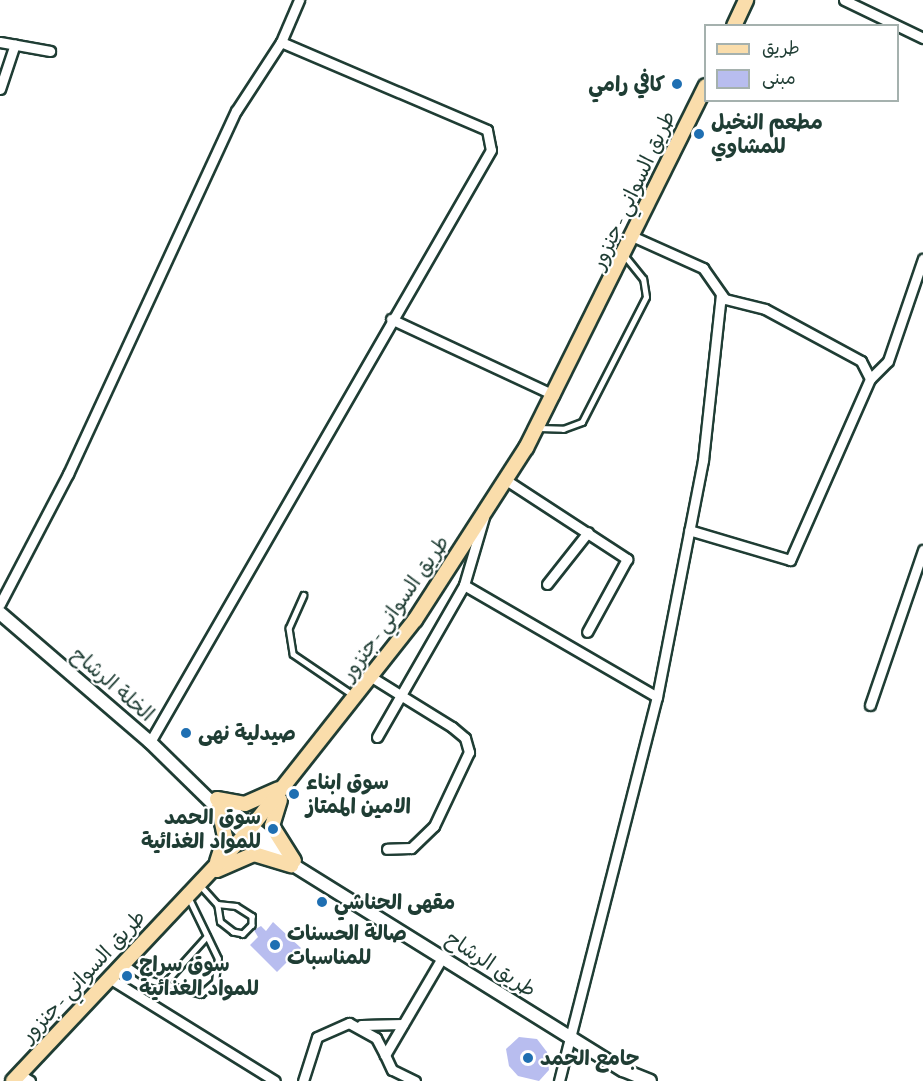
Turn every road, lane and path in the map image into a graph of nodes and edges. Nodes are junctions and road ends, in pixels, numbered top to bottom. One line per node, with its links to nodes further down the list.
1 (299, 0): 9 (street)
2 (746, 0): 4 (main road)
3 (844, 0): 5 (street)
4 (735, 24)
5 (894, 24)
6 (899, 26): 7 (street)
7 (923, 38)
8 (0, 42): 10 (street)
9 (281, 42): 18 (street); 31 (street)
10 (15, 44): 11 (street); 13 (street)
11 (50, 51)
12 (704, 88): 14 (main road, طريق السواني -جنزور)
13 (0, 89)
14 (634, 237): 15 (main road, طريق السواني -جنزور); 17 (street)
15 (625, 256): 20 (main road, طريق السواني -جنزور); 21 (lane)
16 (923, 259): 19 (street)
17 (721, 296): 19 (street); 24 (street)
18 (391, 319): 20 (street); 40 (street)
19 (870, 379): 24 (street)
20 (554, 395): 21 (main road, طريق السواني -جنزور)
21 (536, 428): 22 (main road, طريق السواني -جنزور)
22 (506, 480): 23 (main road, طريق السواني -جنزور); 25 (street)
23 (485, 513): 29 (street); 34 (main road, طريق السواني -جنزور)
24 (689, 530): 36 (street)
25 (588, 532): 28 (street); 33 (street)
26 (923, 550): 27 (street)
27 (919, 578): 38 (street)
28 (547, 584)
29 (464, 585): 35 (street); 36 (street)
30 (304, 595): 37 (lane)
31 (0, 604)
32 (0, 614): 40 (main road, الخلة الرشاح)
33 (587, 632)
34 (373, 678): 35 (street); 37 (main road, طريق السواني -جنزور)
35 (399, 694): 39 (street); 44 (street)
36 (657, 697): 57 (street)
37 (358, 698): 41 (main road, طريق السواني -جنزور)
38 (870, 705)
39 (377, 737)
40 (150, 742): 42 (main road, الخلة الرشاح)
41 (289, 781): 42 (main road); 43 (main road, طريق السواني -جنزور); 45 (main road)
42 (218, 803): 43 (main road, الخلة الرشاح); 46 (main road)
43 (249, 830): 45 (main road, طريق الرشاح); 46 (main road, طريق السواني -جنزور)
44 (387, 849)
45 (293, 863): 46 (main road); 51 (main road, طريق الرشاح)
46 (213, 872): 47 (main road, طريق السواني -جنزور)
47 (200, 885): 48 (main road, طريق السواني -جنزور); 49 (lane)
48 (188, 896): 50 (lane); 52 (main road, طريق السواني -جنزور)
49 (216, 904): 49 (lane)
50 (207, 936): 54 (lane); 54 (lane)
51 (443, 956): 55 (street); 57 (main road, طريق الرشاح)
52 (123, 963): 53 (main road, طريق السواني -جنزور); 54 (lane)
53 (109, 978): 59 (main road, طريق السواني -جنزور); 60 (street)
54 (164, 984)
55 (403, 1024): 56 (street); 58 (street)
56 (361, 1025): 58 (street); 61 (street)
57 (572, 1038): 63 (street); 64 (main road, طريق الرشاح)
58 (385, 1055): 62 (street)
59 (21, 1079)
60 (275, 1081)
61 (303, 1081)
62 (415, 1081)
63 (559, 1081)
64 (650, 1081)

